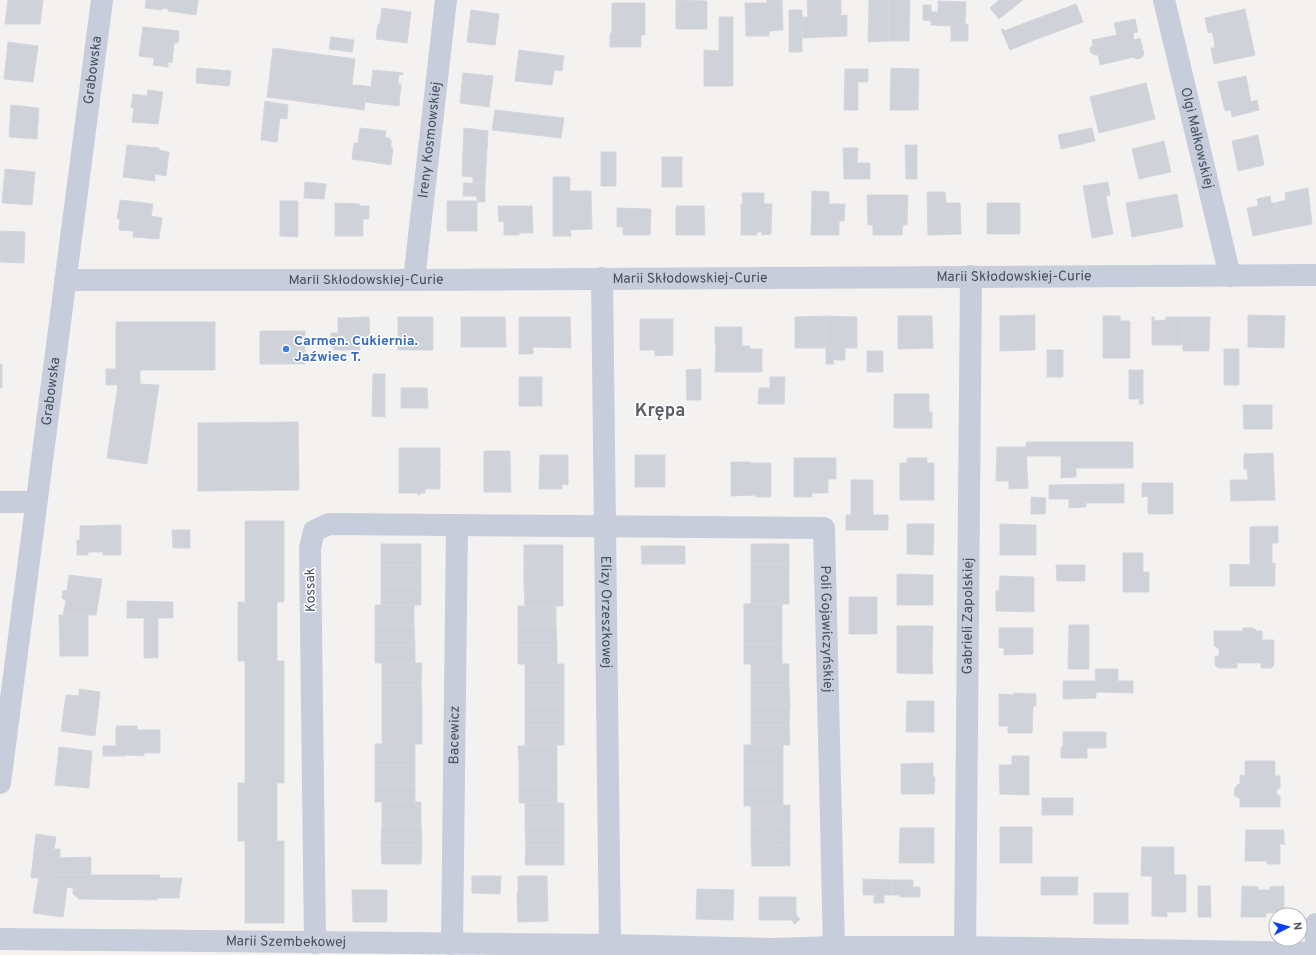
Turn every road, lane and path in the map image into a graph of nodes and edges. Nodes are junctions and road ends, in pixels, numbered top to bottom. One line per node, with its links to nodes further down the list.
1 (102, 0): 8 (street, Grabowska)
2 (446, 0): 9 (street, Ireny Kosmowskiej)
3 (1164, 0): 6 (street, Olgi Małkowskiej)
4 (1316, 275): 6 (street, Marii Skłodowskiej-Curie)
5 (971, 276): 6 (street, Marii Skłodowskiej-Curie); 7 (street, Marii Skłodowskiej-Curie); 21 (street, Gabrieli Zapolskiej)
6 (1230, 276)
7 (602, 278): 9 (street, Marii Skłodowskiej-Curie); 13 (street, Elizy Orzeszkowej)
8 (65, 280): 9 (street, Marii Skłodowskiej-Curie); 11 (street, Grabowska)
9 (414, 280)
10 (0, 502): 11 (street)
11 (36, 502): 14 (street, Grabowska)
12 (457, 525): 13 (street, Kossak); 17 (street, Kossak); 18 (street, Bacewicz)
13 (606, 527): 19 (street, Elizy Orzeszkowej); 20 (street, Poli Gojawiczyńskiej)
14 (0, 783)
15 (1316, 924): 23 (street)
16 (0, 940): 17 (street, Marii Szembekowej)
17 (315, 943): 18 (street, Marii Szembekowej)
18 (452, 944): 19 (street, Marii Szembekowej)
19 (610, 945): 22 (street, Marii Szembekowej)
20 (834, 947): 21 (street, Marii Szembekowej); 22 (street, Marii Szembekowej)
21 (965, 951): 23 (street, Marii Szembekowej)
22 (773, 952)
23 (1316, 954)

